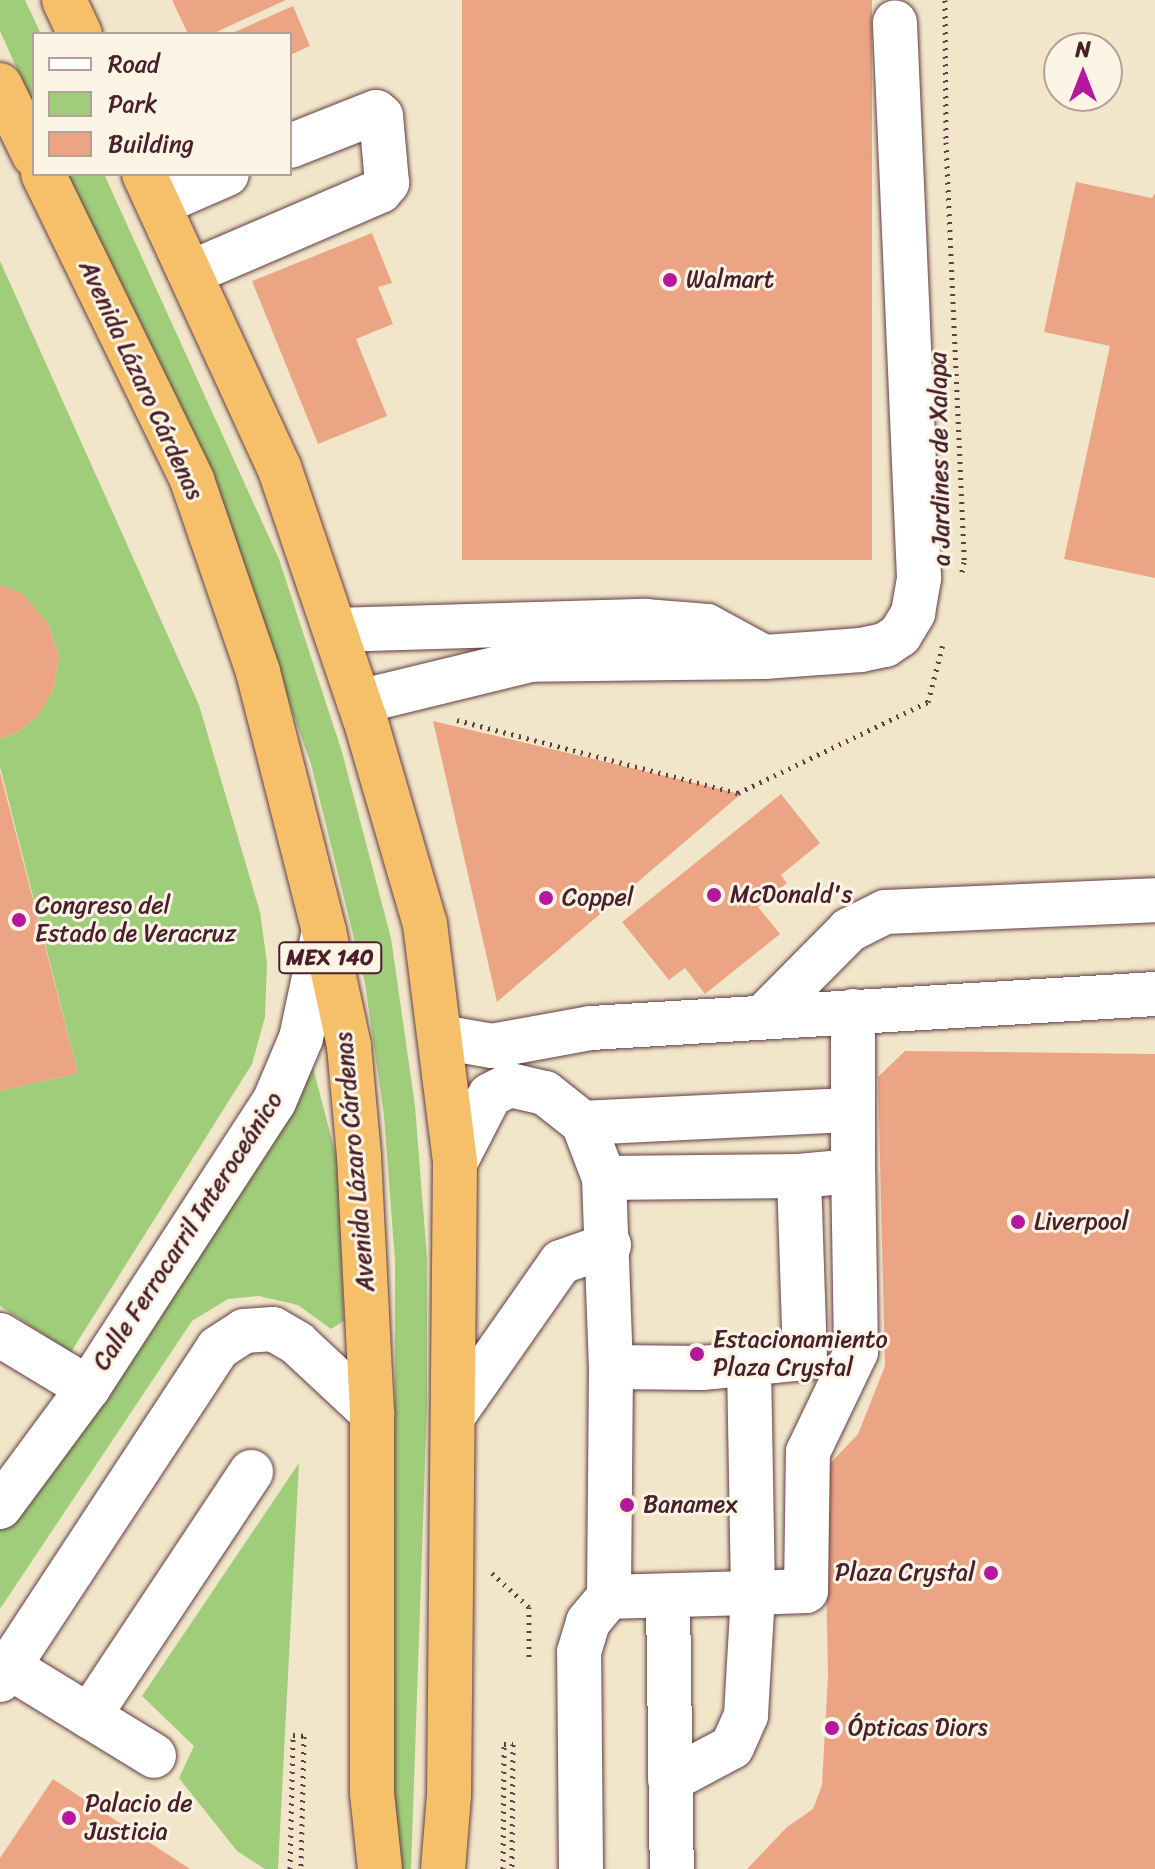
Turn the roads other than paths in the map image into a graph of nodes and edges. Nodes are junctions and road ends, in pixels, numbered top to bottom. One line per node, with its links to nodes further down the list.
1 (64, 0): 3 (highway)
2 (895, 23): 12 (street)
3 (79, 32)
4 (0, 85): 6 (highway)
5 (292, 145): 10 (street)
6 (32, 151)
7 (44, 176): 15 (highway, Avenida Lázaro Cárdenas / MEX 140)
8 (217, 176): 9 (street)
9 (151, 189): 10 (highway)
10 (190, 273): 11 (highway)
11 (335, 630): 12 (street); 13 (highway)
12 (764, 657): 13 (street)
13 (359, 702): 19 (highway)
14 (1155, 900): 18 (street)
15 (324, 931): 30 (street, Calle Ferrocarril Interoceánico); 31 (highway, Avenida Lázaro Cárdenas / MEX 140)
16 (1155, 994): 17 (street)
17 (853, 1011): 18 (street); 20 (street)
18 (765, 1015): 19 (street)
19 (441, 1037): 22 (highway)
20 (853, 1110): 21 (street); 23 (street)
21 (583, 1123): 22 (street); 25 (street)
22 (455, 1163): 32 (highway)
23 (853, 1171): 24 (street); 35 (street)
24 (799, 1176): 25 (street); 28 (street)
25 (604, 1178): 26 (street)
26 (609, 1245): 29 (street); 32 (street)
27 (0, 1335): 30 (street)
28 (749, 1365): 29 (street); 35 (street)
29 (611, 1367): 36 (street)
30 (88, 1388): 34 (street, Calle Ferrocarril Interoceánico)
31 (372, 1413): 38 (street); 42 (highway, Avenida Lázaro Cárdenas / MEX 140)
32 (453, 1416): 43 (highway)
33 (251, 1472): 39 (street)
34 (0, 1507)
35 (753, 1593): 37 (street); 41 (street)
36 (609, 1597): 37 (street); 48 (street)
37 (668, 1598): 41 (street)
38 (4, 1673): 39 (street)
39 (89, 1716): 40 (street)
40 (154, 1756)
41 (670, 1780): 49 (street)
42 (372, 1793): 44 (highway, MEX 140); 45 (highway, Avenida Lázaro Cárdenas / MEX 140)
43 (449, 1795): 46 (highway); 47 (highway)
44 (358, 1869)
45 (380, 1869)
46 (443, 1869)
47 (461, 1869)
48 (581, 1869)
49 (672, 1869)

